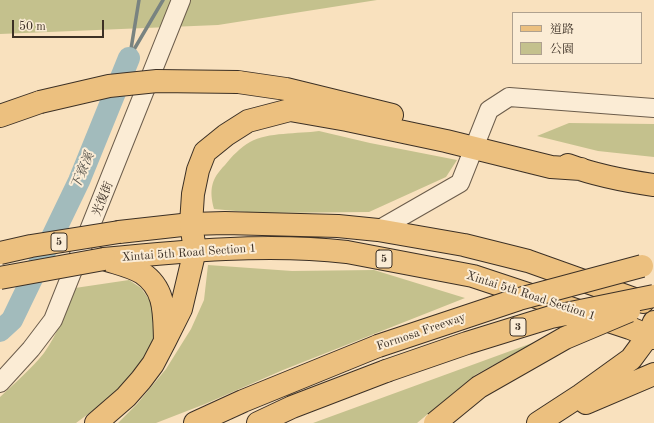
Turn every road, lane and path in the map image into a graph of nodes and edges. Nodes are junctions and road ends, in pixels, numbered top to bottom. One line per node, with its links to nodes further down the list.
1 (181, 0): 19 (lane, 光復街)
2 (654, 108): 4 (lane)
3 (0, 116): 4 (main road, bridge)
4 (476, 143): 5 (main road); 6 (main road); 7 (lane)
5 (654, 185)
6 (191, 224): 7 (main road, Xintai 5th Road Section 1 / 5); 8 (main road); 9 (main road, Xintai 5th Road Section 1 / 5, bridge)
7 (378, 230): 15 (main road, Xintai 5th Road Section 1 / 5)
8 (195, 250): 10 (main road, Xintai 5th Road Section 1 / 5); 16 (main road, Xintai 5th Road Section 1 / 5); 17 (main road)
9 (0, 253)
10 (104, 259): 12 (main road, Xintai 5th Road Section 1 / 5, bridge); 17 (main road)
11 (648, 265): 21 (main road, Formosa Freeway / 3, bridge)
12 (0, 278)
13 (654, 296): 22 (main road, 3, bridge)
14 (654, 300): 23 (main road, bridge)
15 (654, 306)
16 (652, 332): 24 (main road)
17 (165, 341): 20 (main road)
18 (654, 374): 24 (main road)
19 (0, 383)
20 (96, 423)
21 (196, 423)
22 (258, 423)
23 (436, 423)
24 (538, 423)

